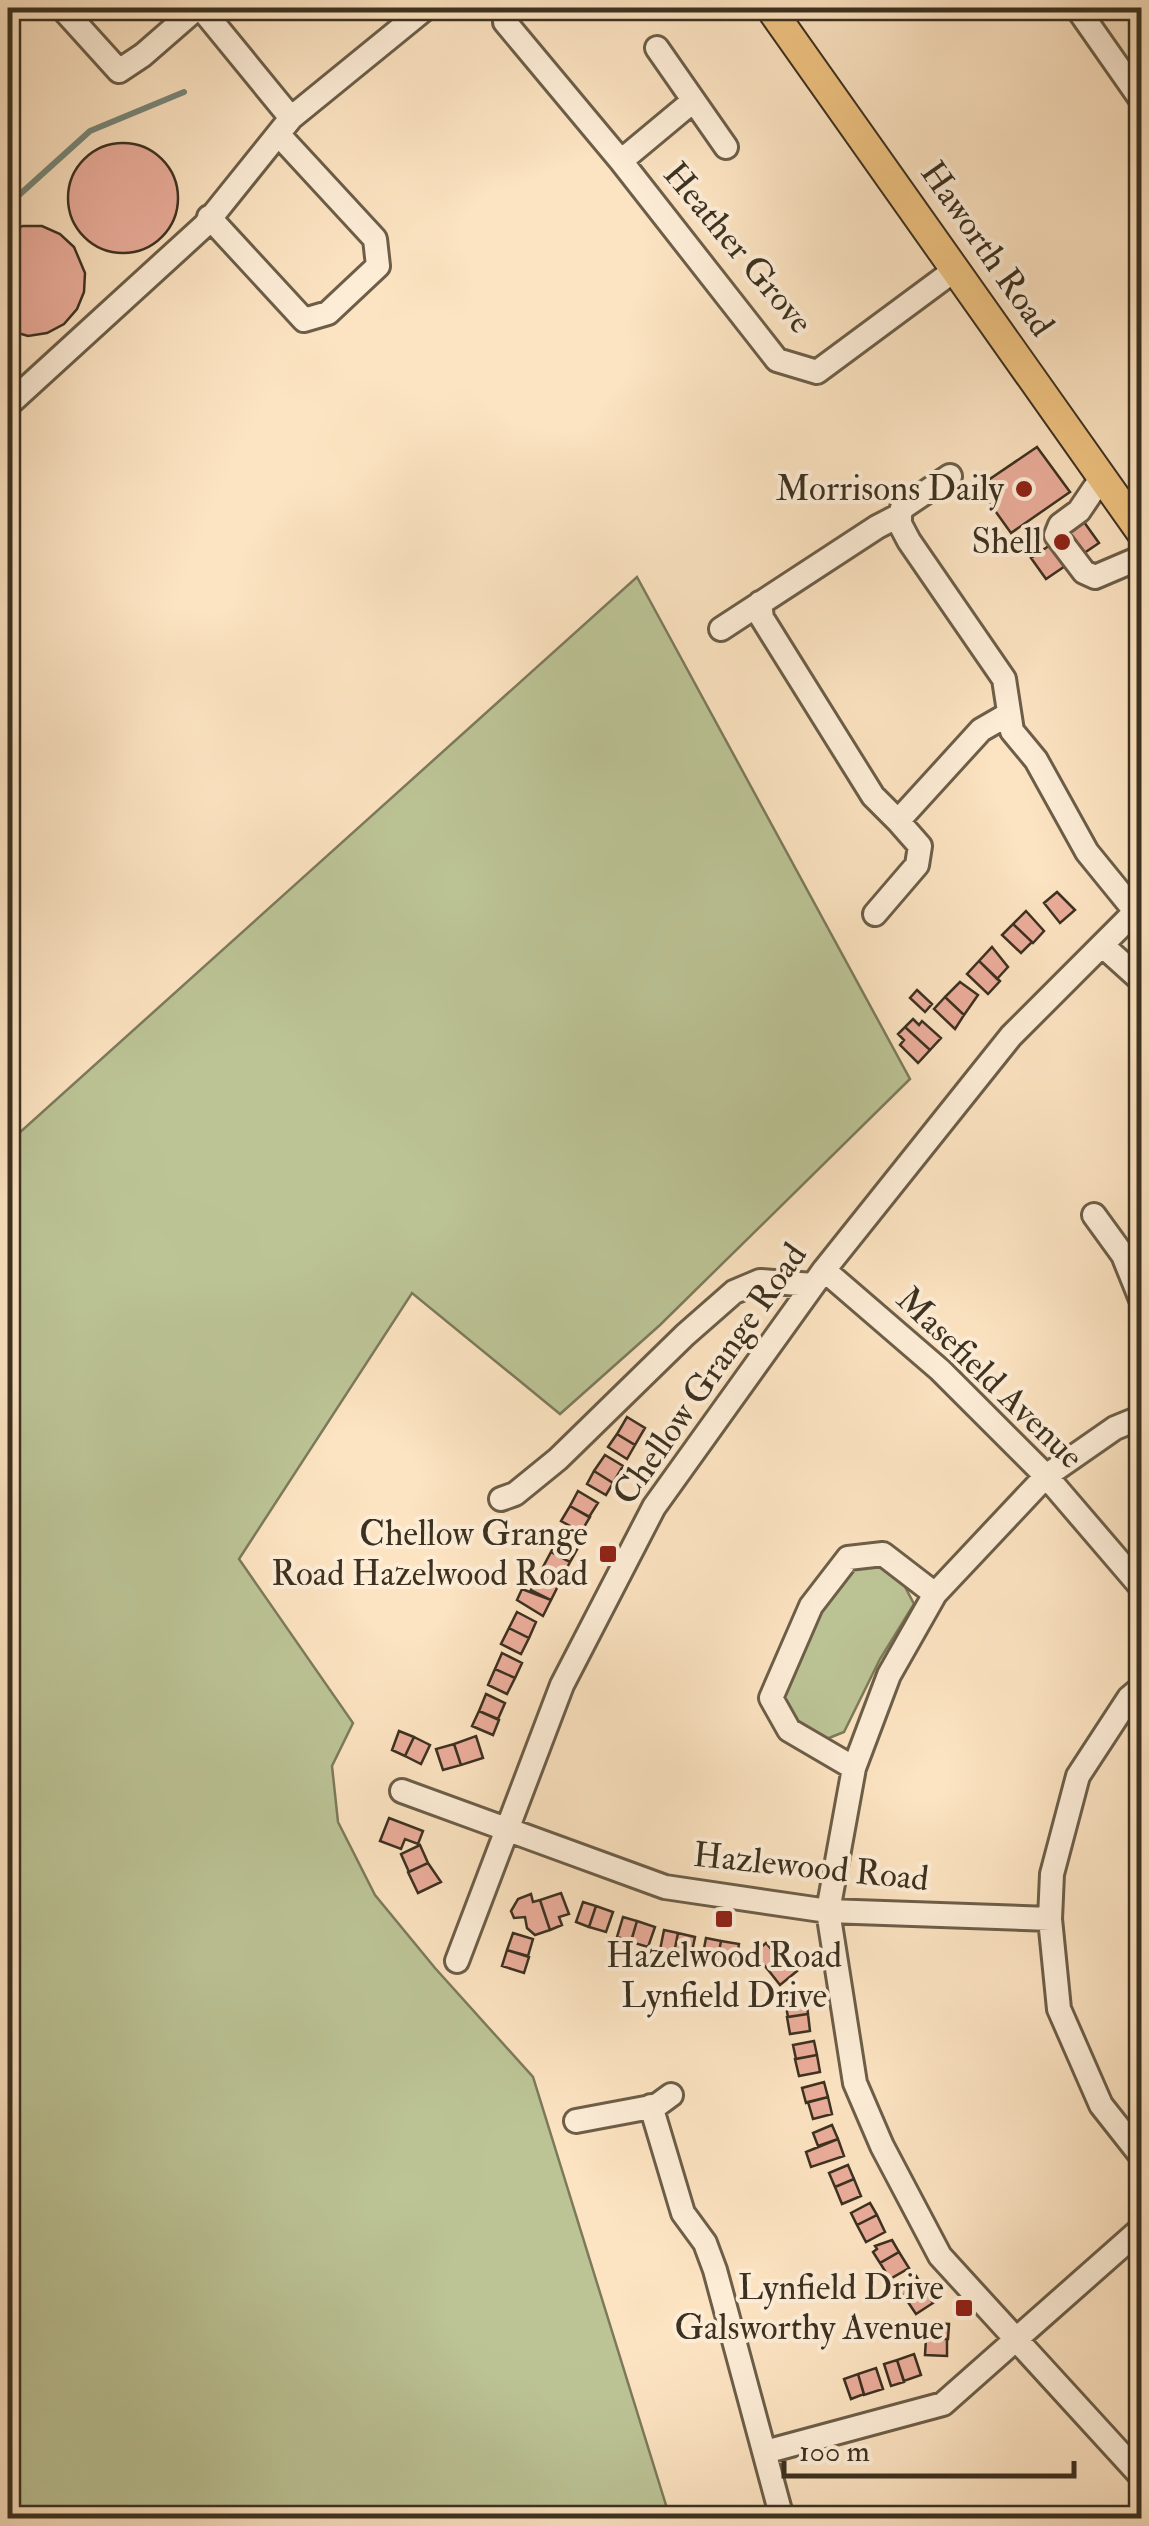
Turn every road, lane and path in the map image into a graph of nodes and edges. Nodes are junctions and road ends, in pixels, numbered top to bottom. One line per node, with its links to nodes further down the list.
1 (62, 8): 2 (street)
2 (199, 8): 10 (street)
3 (426, 8): 10 (street)
4 (1077, 8): 9 (street)
5 (774, 9): 14 (main road, Haworth Road)
6 (505, 22): 12 (street, Heather Grove)
7 (657, 48): 8 (street, Heather Grove)
8 (693, 101): 11 (street, Heather Grove); 12 (street, Heather Grove)
9 (1142, 101)
10 (285, 126): 13 (street); 13 (street)
11 (726, 147)
12 (620, 161): 14 (street, Heather Grove)
13 (209, 217): 15 (street)
14 (956, 269): 17 (main road, Haworth Road)
15 (8, 405)
16 (950, 476): 18 (street)
17 (1102, 477): 19 (main road, Haworth Road); 20 (street)
18 (900, 516): 21 (street); 23 (street)
19 (1142, 534)
20 (1142, 557)
21 (760, 603): 22 (street); 24 (street)
22 (721, 628)
23 (1007, 714): 24 (street); 25 (street)
24 (898, 820): 26 (street)
25 (1138, 908): 27 (street, Chellow Grange Road)
26 (875, 914)
27 (1102, 945): 28 (street); 30 (street, Chellow Grange Road)
28 (1142, 981)
29 (1094, 1215): 31 (street)
30 (818, 1277): 33 (street, Masefield Avenue); 34 (street); 40 (street, Chellow Grange Road)
31 (1142, 1302)
32 (1142, 1417): 33 (street)
33 (1046, 1476): 35 (street, Masefield Avenue); 36 (street)
34 (502, 1498)
35 (1142, 1588)
36 (935, 1594): 38 (street); 38 (street)
37 (1142, 1686): 42 (street)
38 (854, 1768): 41 (street)
39 (402, 1791): 40 (street, Hazlewood Road)
40 (508, 1829): 41 (street, Hazlewood Road); 43 (street, Chellow Grange Road)
41 (828, 1911): 42 (street, Hazlewood Road); 47 (street)
42 (1050, 1920): 45 (street)
43 (458, 1961)
44 (576, 2121): 48 (street)
45 (1142, 2157)
46 (1142, 2228): 47 (street)
47 (1016, 2342): 48 (street); 49 (street)
48 (765, 2452): 50 (street)
49 (1142, 2477)
50 (782, 2518)

